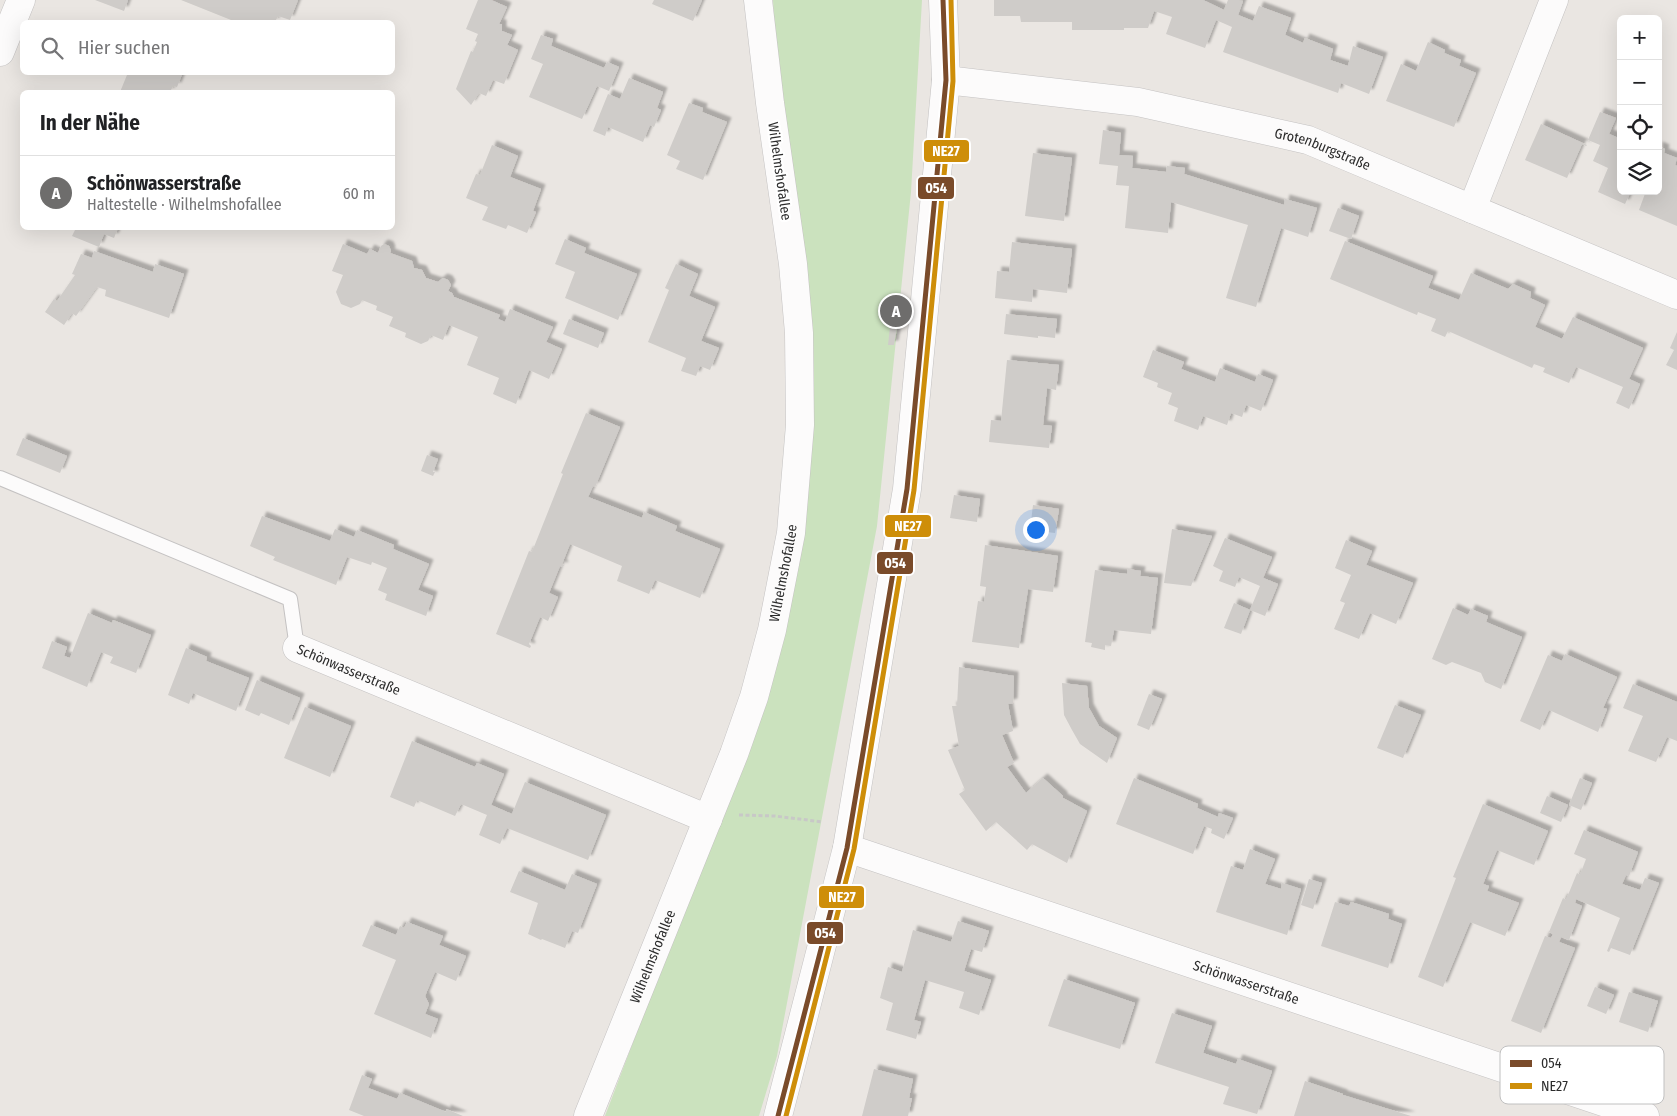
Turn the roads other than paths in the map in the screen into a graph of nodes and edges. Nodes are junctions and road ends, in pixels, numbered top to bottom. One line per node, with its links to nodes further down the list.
1 (21, 0): 5 (street)
2 (758, 0): 11 (street, Wilhelmshofallee)
3 (943, 0): 6 (street)
4 (1554, 0): 7 (street)
5 (0, 52)
6 (946, 80): 7 (street, Grotenburgstraße); 12 (street)
7 (1472, 209): 8 (street, Grotenburgstraße)
8 (1677, 295)
9 (0, 478): 10 (lane, Schönwasserstraße)
10 (297, 648): 11 (street, Schönwasserstraße)
11 (710, 814): 15 (street, Wilhelmshofallee)
12 (849, 838): 13 (street, Schönwasserstraße); 16 (street)
13 (1500, 1065)
14 (1611, 1104): 17 (street, Schönwasserstraße)
15 (588, 1116)
16 (778, 1116)
17 (1645, 1116)

